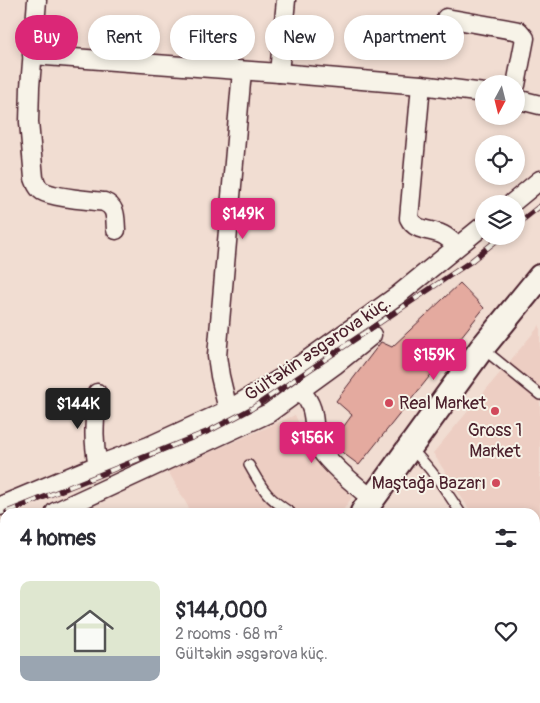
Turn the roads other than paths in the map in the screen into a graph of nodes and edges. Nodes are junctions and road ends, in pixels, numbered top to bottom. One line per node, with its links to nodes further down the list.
1 (37, 0): 3 (street)
2 (286, 0): 8 (street)
3 (36, 15)
4 (464, 21): 9 (street)
5 (78, 59): 7 (street)
6 (32, 60): 16 (street)
7 (242, 71): 8 (street); 25 (street)
8 (280, 73): 10 (street)
9 (518, 75)
10 (421, 85): 11 (street); 18 (street)
11 (475, 92)
12 (525, 101): 13 (street)
13 (540, 105)
14 (540, 180): 15 (street)
15 (522, 195)
16 (116, 230)
17 (475, 232): 18 (street, Gültəkin Əsgərova küç.)
18 (456, 246): 25 (street, Gültəkin Əsgərova küç.)
19 (540, 277): 21 (main road)
20 (372, 335): 22 (street)
21 (482, 348): 24 (lane); 26 (main road)
22 (301, 391): 30 (street); 31 (street)
23 (98, 393): 27 (street)
24 (540, 395)
25 (228, 410): 27 (street, Gültəkin Əsgərova küç.)
26 (409, 447): 30 (main road); 33 (lane)
27 (98, 465): 29 (street, Gültəkin Əsgərova küç.)
28 (249, 465): 32 (lane)
29 (0, 506)
30 (367, 506)
31 (64, 508)
32 (284, 508)
33 (457, 508)

